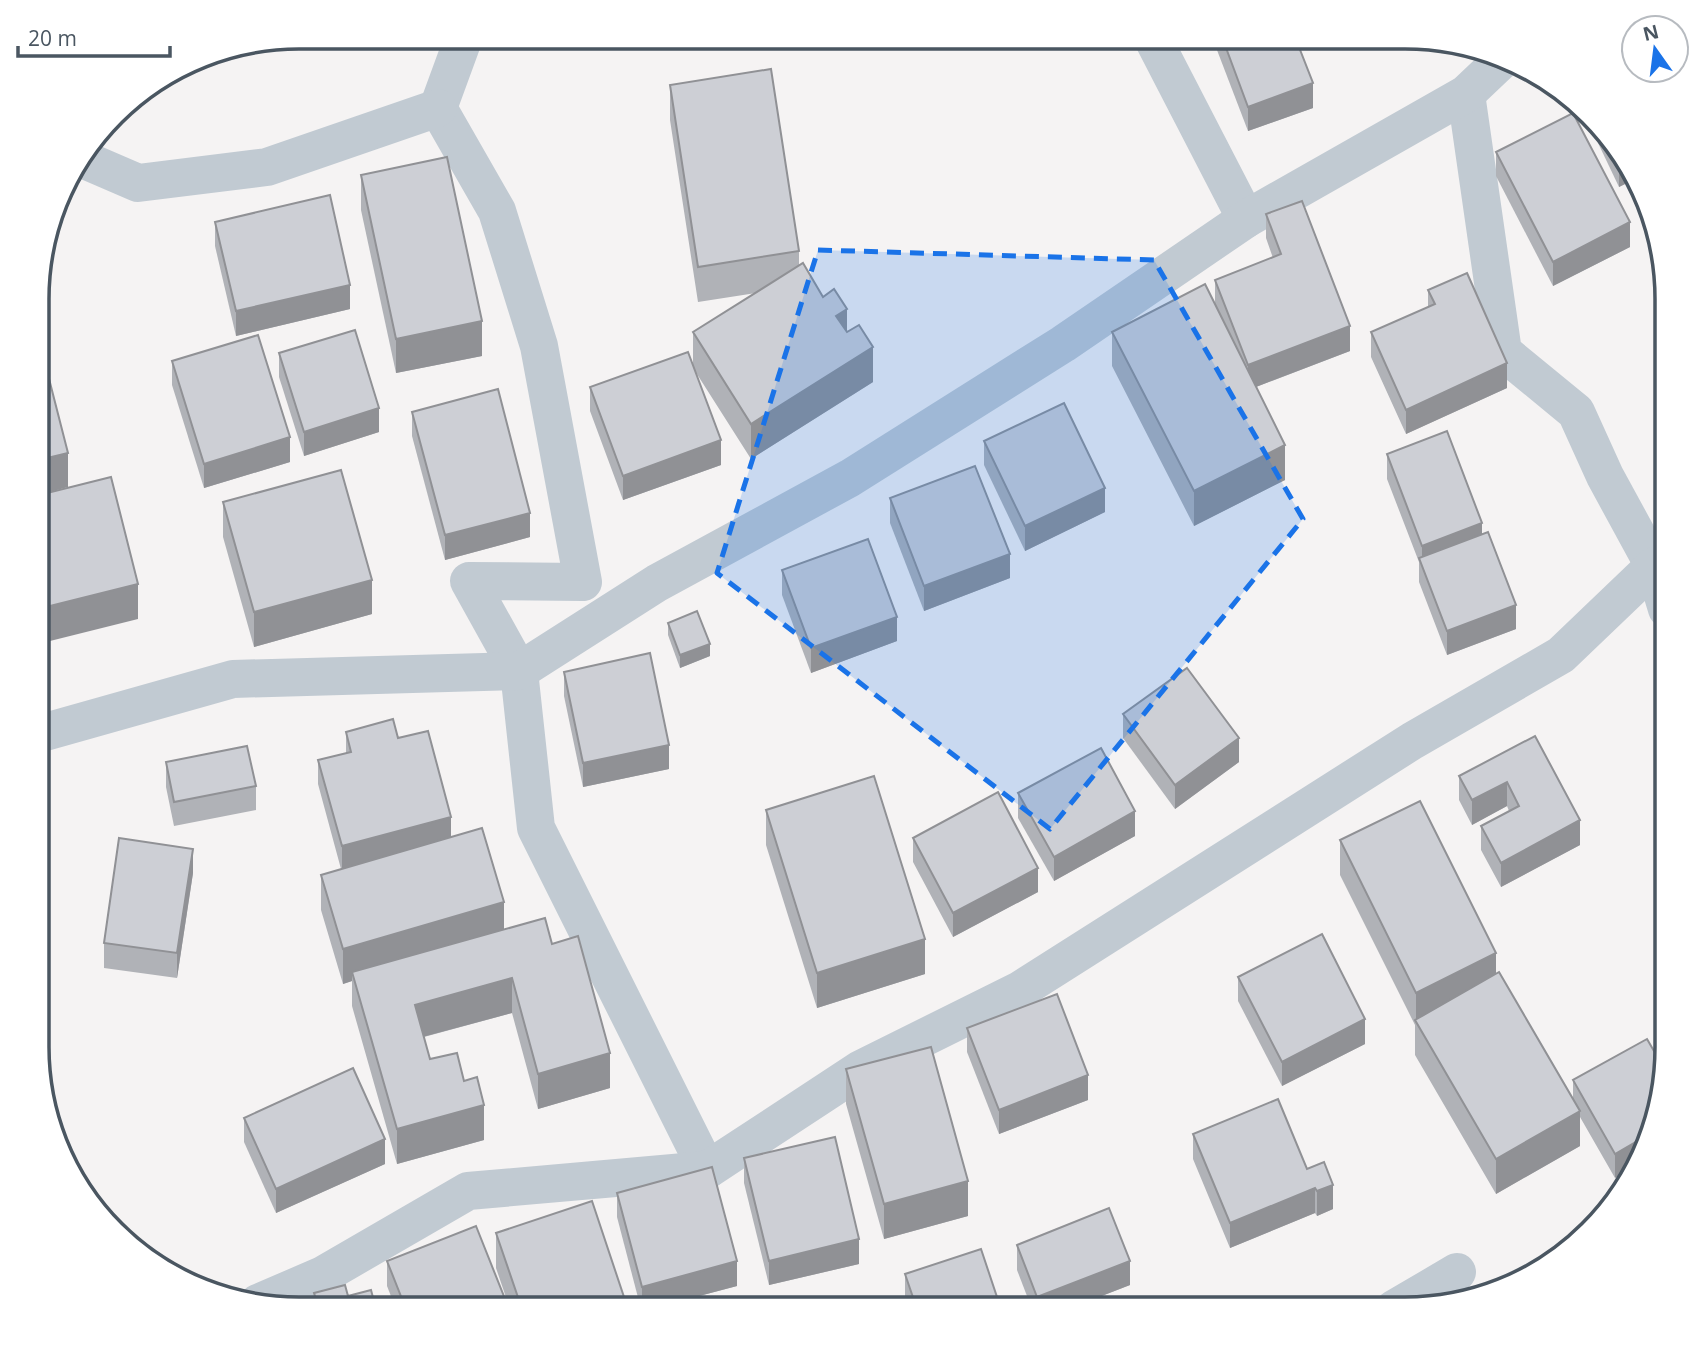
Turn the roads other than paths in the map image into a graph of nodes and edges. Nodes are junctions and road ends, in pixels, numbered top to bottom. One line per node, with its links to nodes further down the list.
1 (460, 49): 5 (street)
2 (1158, 49): 7 (street)
3 (1496, 66): 4 (street)
4 (1466, 94): 7 (street); 8 (street)
5 (438, 108): 6 (street); 9 (street)
6 (90, 162)
7 (1247, 219): 9 (street)
8 (1654, 566): 11 (street)
9 (519, 671): 10 (street); 11 (street)
10 (50, 731)
11 (706, 1170): 13 (street)
12 (1457, 1272): 14 (street)
13 (275, 1296)
14 (1415, 1296)

